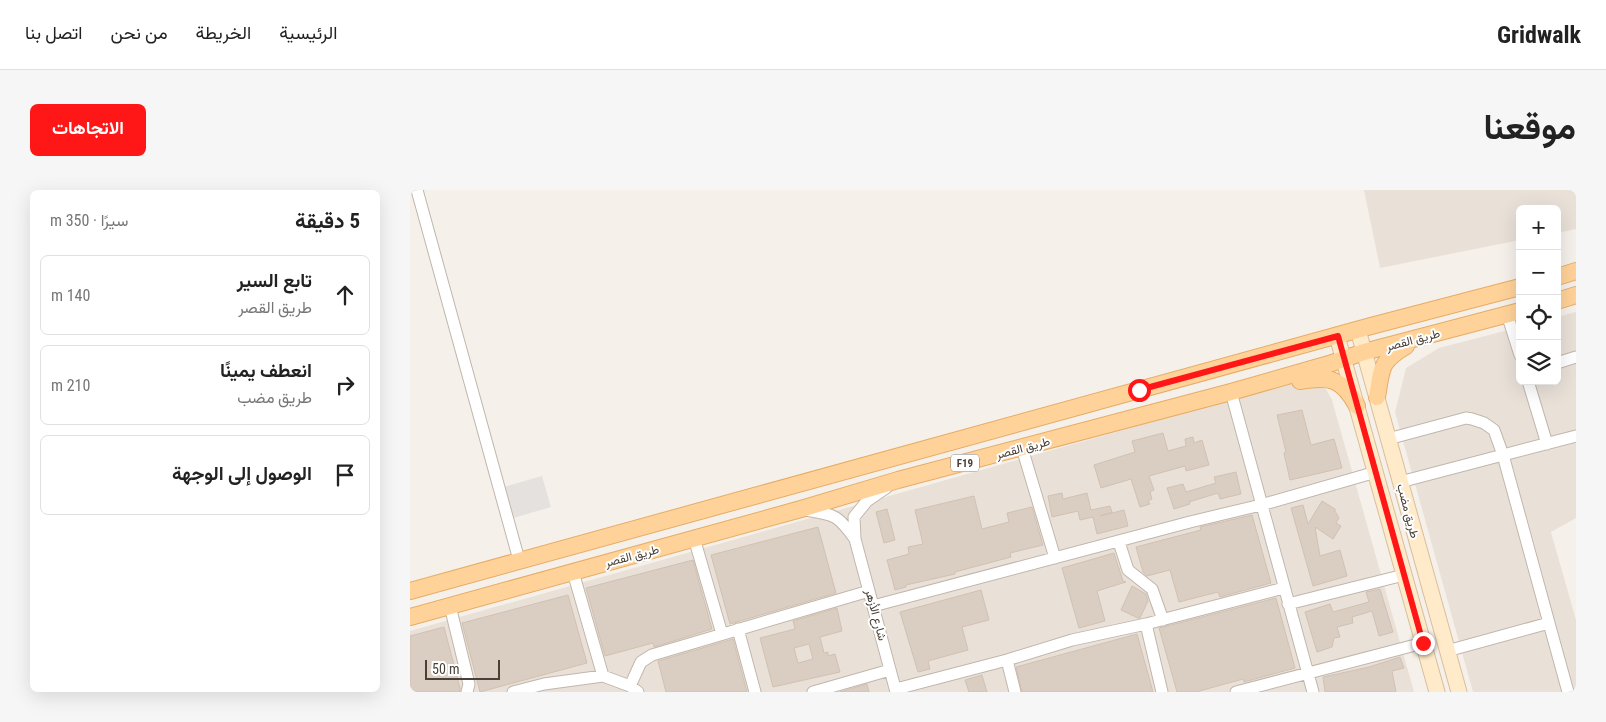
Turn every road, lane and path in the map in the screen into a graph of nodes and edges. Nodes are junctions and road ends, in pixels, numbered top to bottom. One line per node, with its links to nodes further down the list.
1 (417, 190): 35 (street)
2 (1576, 271): 3 (main road)
3 (1561, 275)
4 (1516, 288): 8 (main road, طريق القصر / F19)
5 (1576, 295): 6 (main road)
6 (1561, 299)
7 (1513, 313): 10 (main road, طريق القصر / F19); 11 (street)
8 (1358, 330): 9 (main road, طريق القصر / F19); 12 (main road, طريق مضب)
9 (1338, 336): 14 (main road, طريق مضب); 35 (main road, طريق القصر / F19)
10 (1420, 338): 12 (main road, طريق القصر / F19); 19 (main road)
11 (1518, 340)
12 (1364, 352): 14 (main road, طريق القصر / F19); 19 (main road, طريق مضب)
13 (1576, 358): 15 (street)
14 (1344, 360): 17 (main road, طريق القصر / F19); 20 (main road, طريق مضب)
15 (1561, 362)
16 (1529, 385): 23 (street)
17 (1253, 386): 18 (main road, طريق القصر / F19); 20 (main road)
18 (1230, 392): 24 (main road, طريق القصر / F19); 29 (street)
19 (1377, 397): 22 (main road, طريق مضب)
20 (1357, 406): 26 (main road, طريق مضب)
21 (1576, 436): 23 (street)
22 (1388, 439): 25 (street); 28 (main road, طريق مضب)
23 (1547, 444): 25 (street)
24 (1022, 448): 27 (main road, طريق القصر / F19); 34 (street)
25 (1502, 455): 28 (street); 46 (street)
26 (1376, 472): 29 (street); 37 (main road, طريق مضب)
27 (898, 480): 30 (main road, طريق القصر / F19); 32 (street, شارع الأزهر)
28 (1400, 482): 51 (main road, طريق مضب)
29 (1261, 505): 33 (street); 38 (street)
30 (801, 509): 31 (main road, طريق القصر / F19); 32 (street, شارع الأزهر)
31 (694, 538): 36 (main road, طريق القصر / F19); 49 (street)
32 (855, 538): 40 (street, شارع الأزهر)
33 (1119, 542): 34 (street); 45 (street)
34 (1055, 558): 43 (street)
35 (519, 560): 39 (main road, طريق القصر / F19)
36 (573, 572): 42 (main road, طريق القصر / F19); 55 (street)
37 (1404, 575): 41 (street); 50 (main road, طريق مضب)
38 (1284, 588): 41 (street); 45 (street)
39 (410, 590)
40 (869, 591): 43 (street, شارع الأزهر); 48 (street)
41 (1288, 604): 54 (street)
42 (450, 606): 44 (main road, طريق القصر / F19); 58 (street)
43 (873, 606): 53 (street, شارع الأزهر)
44 (410, 617)
45 (1163, 620): 47 (street)
46 (1549, 623): 51 (street); 68 (street)
47 (1146, 624): 52 (street); 63 (street)
48 (738, 629): 49 (street); 60 (street)
49 (722, 634): 56 (street)
50 (1423, 643): 54 (street); 66 (main road, طريق مضب)
51 (1447, 651): 67 (main road, طريق مضب)
52 (1006, 660): 57 (street); 62 (street)
53 (890, 670): 57 (street, شارع الأزهر); 61 (street)
54 (1309, 673): 64 (street); 65 (street)
55 (603, 676): 56 (street); 59 (street)
56 (634, 689)
57 (896, 690)
58 (467, 692)
59 (513, 692)
60 (755, 692)
61 (813, 692)
62 (1015, 692)
63 (1162, 692)
64 (1236, 692)
65 (1313, 692)
66 (1437, 692)
67 (1459, 692)
68 (1568, 692)

